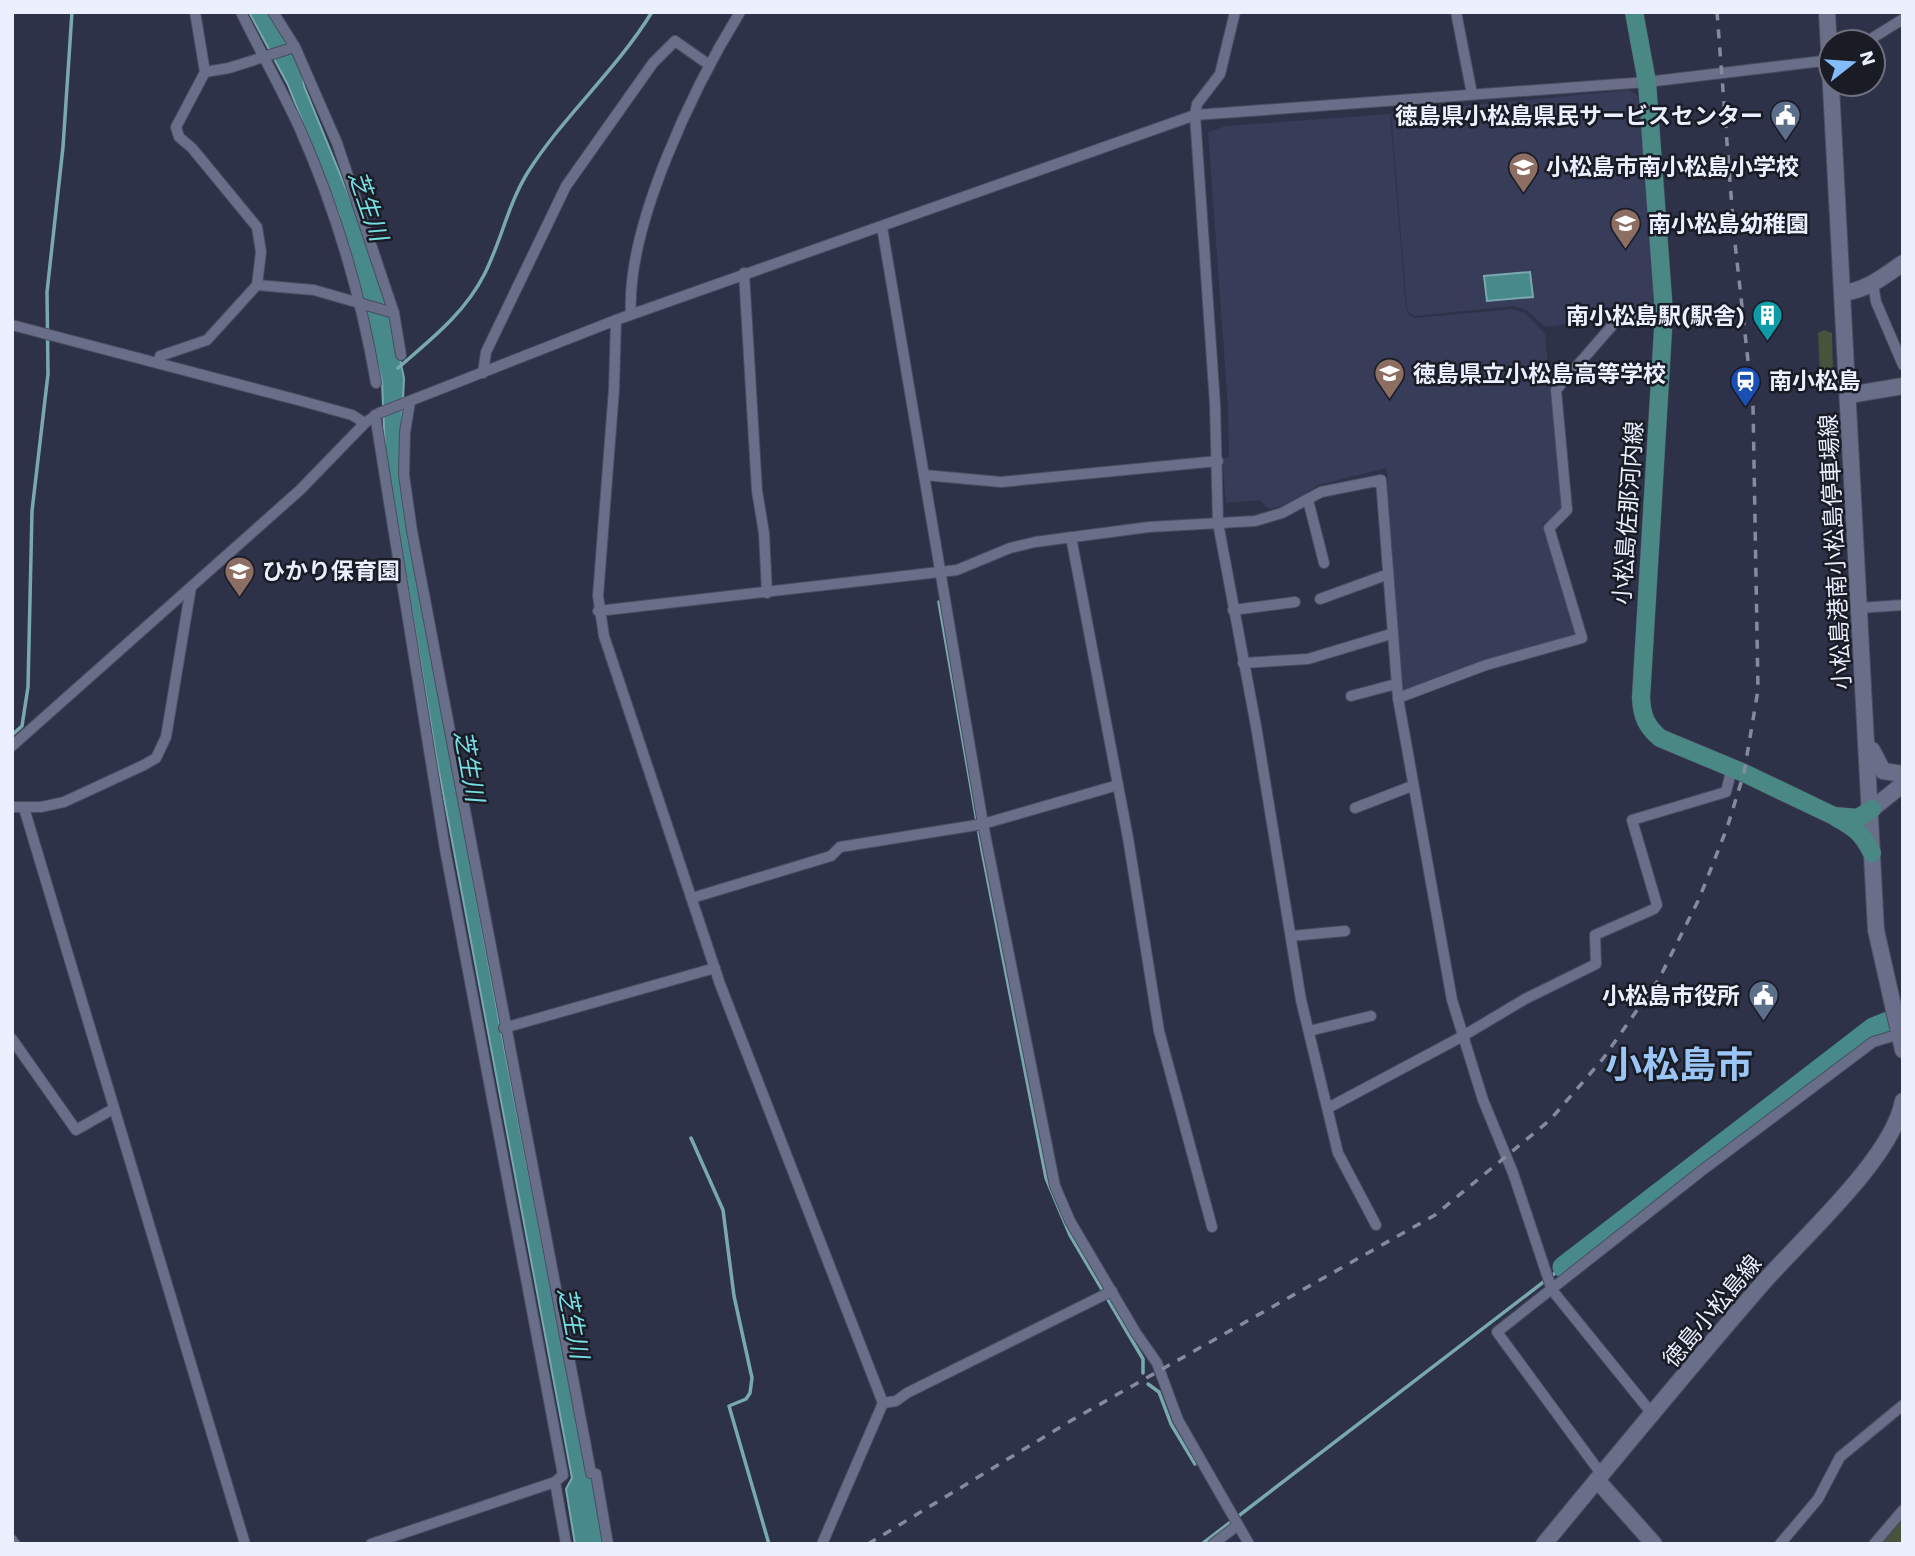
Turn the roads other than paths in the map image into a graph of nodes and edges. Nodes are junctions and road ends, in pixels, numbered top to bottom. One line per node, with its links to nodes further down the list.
1 (195, 12): 14 (street)
2 (242, 12): 11 (street)
3 (273, 12): 10 (street)
4 (740, 12): 13 (street)
5 (1235, 12): 18 (street)
6 (1456, 12): 16 (street)
7 (1634, 12): 15 (main road, 小松島佐那河内線)
8 (1903, 19): 9 (street)
9 (1887, 29)
10 (293, 48): 11 (street); 26 (street)
11 (264, 55): 14 (street); 25 (street)
12 (1817, 62): 15 (street)
13 (708, 64): 28 (street); 35 (street)
14 (205, 72): 23 (street)
15 (1647, 82): 16 (street); 27 (main road, 小松島佐那河内線)
16 (1472, 94): 18 (street)
17 (1832, 98): 24 (main road, 小松島港南小松島停車場線)
18 (1195, 115): 19 (street); 42 (street)
19 (882, 227): 21 (street); 43 (street)
20 (1903, 263): 22 (main road)
21 (744, 274): 28 (street); 51 (street)
22 (1873, 284): 24 (main road); 34 (street)
23 (257, 285): 25 (street); 33 (street)
24 (1843, 293): 38 (main road, 小松島港南小松島停車場線)
25 (360, 305): 26 (street); 36 (street)
26 (392, 313): 32 (street)
27 (1664, 313): 29 (street); 62 (street); 65 (main road, 小松島佐那河内線)
28 (631, 314): 30 (street)
29 (1726, 314)
30 (616, 320): 35 (street); 57 (street)
31 (12, 325): 33 (street)
32 (401, 355)
33 (159, 363): 41 (street)
34 (1903, 365)
35 (483, 373): 39 (street)
36 (376, 383)
37 (1903, 386): 38 (main road)
38 (1849, 395): 55 (main road, 小松島港南小松島停車場線)
39 (407, 403): 40 (street); 81 (street)
40 (377, 414): 41 (street); 97 (street)
41 (359, 419): 50 (street)
42 (1217, 461): 43 (street); 45 (street)
43 (924, 475): 48 (street)
44 (1308, 500): 45 (street); 47 (street); 49 (street)
45 (1218, 523): 46 (street); 56 (street)
46 (1071, 537): 48 (street); 68 (street)
47 (1324, 563)
48 (939, 572): 51 (street); 74 (street)
49 (1386, 575): 52 (street); 58 (street)
50 (191, 587): 64 (street); 70 (street)
51 (767, 593): 57 (street)
52 (1320, 599)
53 (1295, 603): 56 (street)
54 (1903, 605): 55 (street)
55 (1859, 608): 63 (main road, 小松島港南小松島停車場線)
56 (1233, 610): 59 (street)
57 (598, 611): 76 (street)
58 (1391, 634): 59 (street); 60 (street)
59 (1242, 663): 78 (street)
60 (1396, 684): 61 (street); 62 (street)
61 (1351, 696)
62 (1398, 698): 69 (street)
63 (1868, 741): 66 (main road); 72 (main road, 小松島港南小松島停車場線)
64 (12, 746)
65 (1732, 768): 73 (main road, 小松島佐那河内線); 83 (street)
66 (1903, 774)
67 (1903, 784): 72 (main road)
68 (1118, 785): 74 (street); 90 (street)
69 (1412, 786): 71 (street); 83 (street)
70 (18, 808): 88 (street)
71 (1355, 808)
72 (1872, 809): 73 (main road); 75 (main road)
73 (1834, 816): 75 (main road, 小松島佐那河内線)
74 (979, 824): 76 (street); 92 (street)
75 (1872, 853): 84 (main road)
76 (692, 898): 79 (street)
77 (1345, 931): 78 (street)
78 (1291, 936): 82 (street)
79 (715, 968): 81 (street); 93 (street)
80 (1371, 1016): 82 (street)
81 (504, 1028): 103 (street)
82 (1309, 1031): 87 (street)
83 (1463, 1036): 87 (street); 91 (street)
84 (1900, 1038): 91 (street)
85 (12, 1039): 88 (street)
86 (1903, 1101): 95 (main road, 徳島小松島線)
87 (1328, 1108): 89 (street)
88 (113, 1109): 100 (street)
89 (1376, 1225)
90 (1212, 1227)
91 (1551, 1287): 95 (street); 96 (street)
92 (1108, 1294): 93 (street); 99 (street)
93 (883, 1403): 104 (street)
94 (1903, 1405): 109 (street)
95 (1654, 1416): 96 (main road, 徳島小松島線)
96 (1600, 1477): 107 (main road, 徳島小松島線); 108 (main road)
97 (555, 1482): 101 (street); 102 (street)
98 (1903, 1510): 110 (street)
99 (1236, 1521): 105 (street); 106 (street)
100 (245, 1544)
101 (371, 1544)
102 (566, 1544)
103 (608, 1544)
104 (822, 1544)
105 (1213, 1544)
106 (1249, 1544)
107 (1544, 1544)
108 (1654, 1544)
109 (1780, 1544)
110 (1874, 1544)

